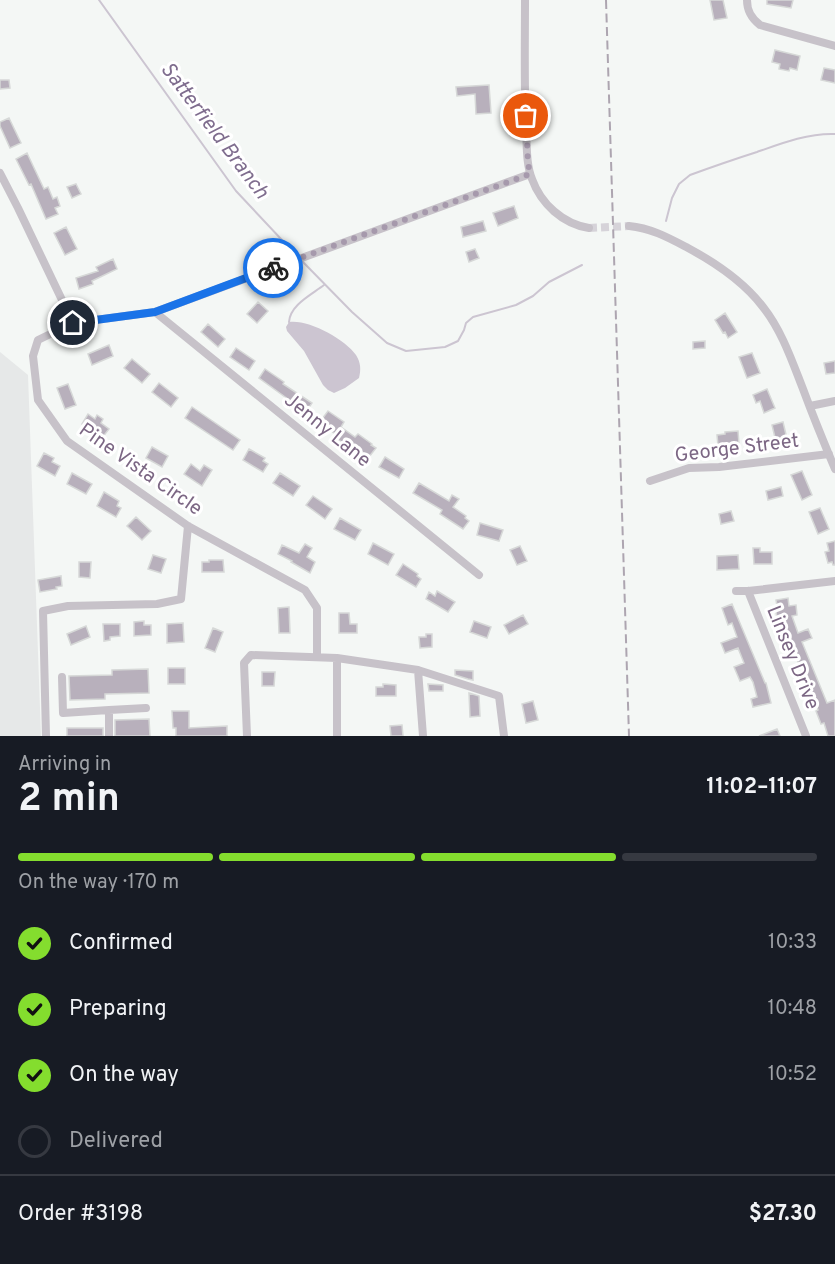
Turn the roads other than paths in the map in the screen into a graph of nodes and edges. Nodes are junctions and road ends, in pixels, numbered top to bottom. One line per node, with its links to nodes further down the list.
1 (525, 0): 5 (street)
2 (747, 0): 3 (street)
3 (835, 46)
4 (0, 173): 9 (street)
5 (530, 174): 7 (street); 8 (street, Pine Vista Circle)
6 (629, 226): 11 (street)
7 (589, 228)
8 (155, 312): 9 (street, Pine Vista Circle); 16 (street, Jenny Lane)
9 (73, 323): 15 (street, Pine Vista Circle)
10 (835, 401): 11 (street)
11 (810, 406): 12 (street)
12 (829, 454): 13 (street); 14 (street, George Street)
13 (835, 469)
14 (650, 481)
15 (188, 526): 20 (street, Pine Vista Circle); 26 (street)
16 (479, 575)
17 (835, 581): 19 (street)
18 (736, 591): 19 (street)
19 (748, 591): 32 (street, Linsey Drive)
20 (317, 657): 21 (street); 28 (street)
21 (337, 658): 22 (street); 29 (street)
22 (418, 670): 30 (street); 31 (street)
23 (62, 677): 25 (street)
24 (147, 708): 25 (street)
25 (109, 710): 27 (street)
26 (46, 736)
27 (109, 736)
28 (247, 736)
29 (337, 736)
30 (423, 736)
31 (504, 736)
32 (806, 736)

